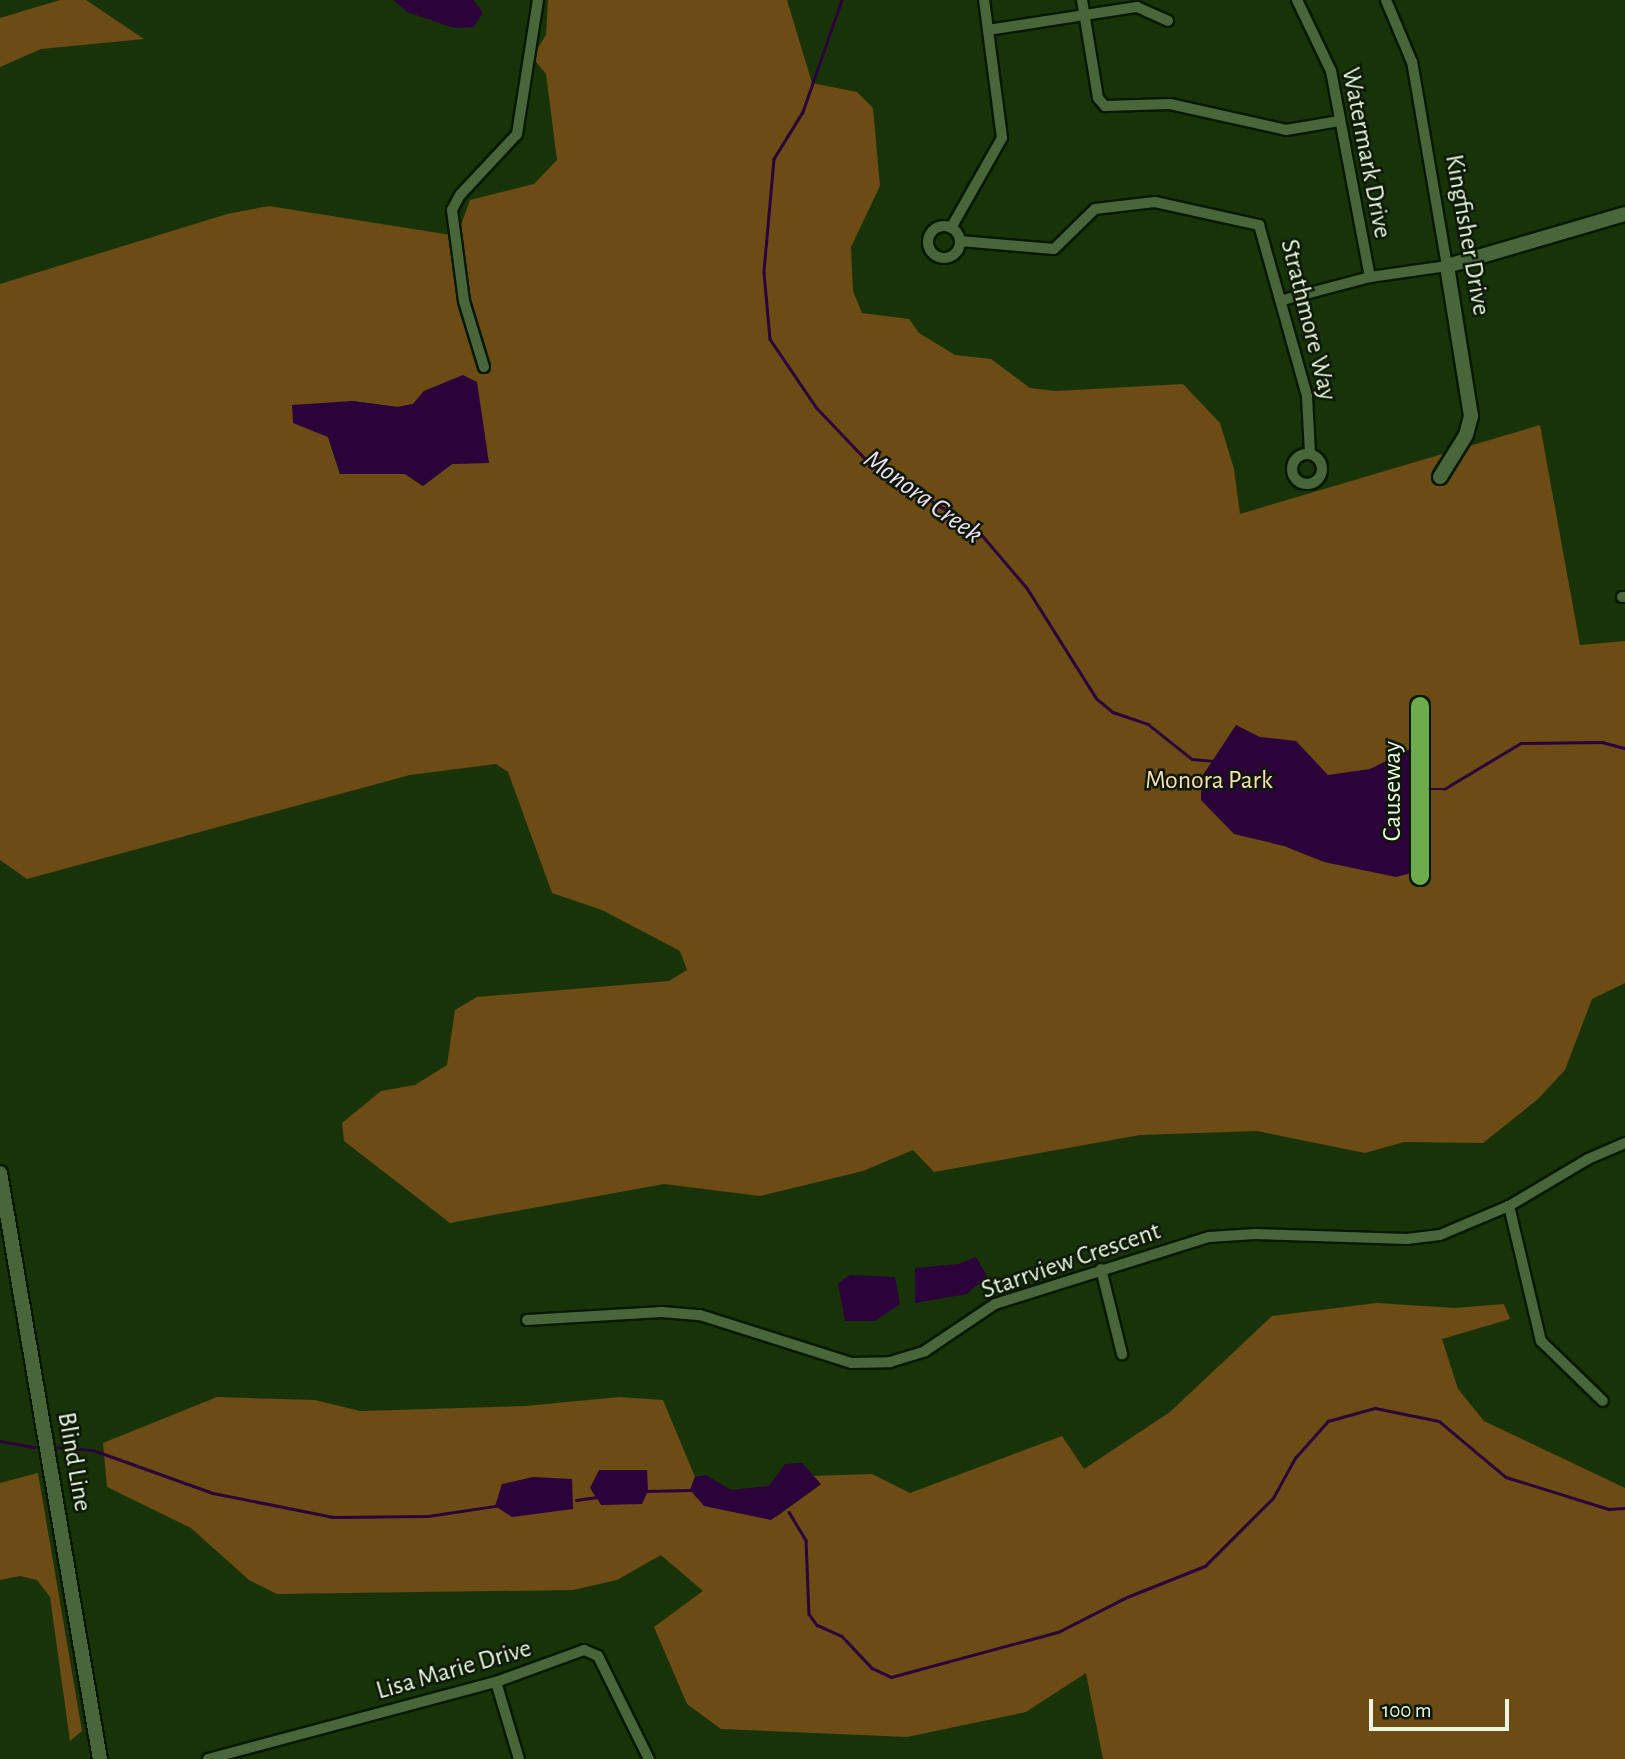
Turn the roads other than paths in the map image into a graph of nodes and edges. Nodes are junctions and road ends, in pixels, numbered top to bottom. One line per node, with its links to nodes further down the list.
1 (538, 0): 16 (street)
2 (984, 0): 8 (street, Strathmore Way)
3 (1082, 0): 6 (street)
4 (1297, 0): 9 (street, Watermark Drive)
5 (1386, 0): 13 (street, Kingfisher Drive)
6 (1084, 15): 7 (street); 8 (street); 9 (street)
7 (1168, 21)
8 (988, 30): 11 (street, Strathmore Way)
9 (1339, 121): 14 (street, Watermark Drive)
10 (1625, 214): 13 (street)
11 (951, 228): 12 (street); 12 (street, Strathmore Way)
12 (960, 241): 15 (street, Strathmore Way)
13 (1447, 265): 14 (street); 18 (street, Kingfisher Drive)
14 (1370, 277): 15 (street)
15 (1283, 300): 17 (street, Strathmore Way)
16 (484, 367)
17 (1310, 453)
18 (1440, 477)
19 (1420, 706): 20 (highway, Causeway)
20 (1420, 876)
21 (1625, 1143): 23 (street, Starrview Crescent)
22 (0, 1173): 29 (street, Blind Line)
23 (1509, 1206): 24 (street, Starrview Crescent); 27 (street)
24 (1101, 1269): 25 (street, Starrview Crescent); 26 (street)
25 (527, 1320)
26 (1122, 1354)
27 (1602, 1401)
28 (496, 1682): 30 (street, Lisa Marie Drive); 31 (street); 32 (street, Lisa Marie Drive)
29 (100, 1759)
30 (208, 1759)
31 (519, 1759)
32 (649, 1759)

